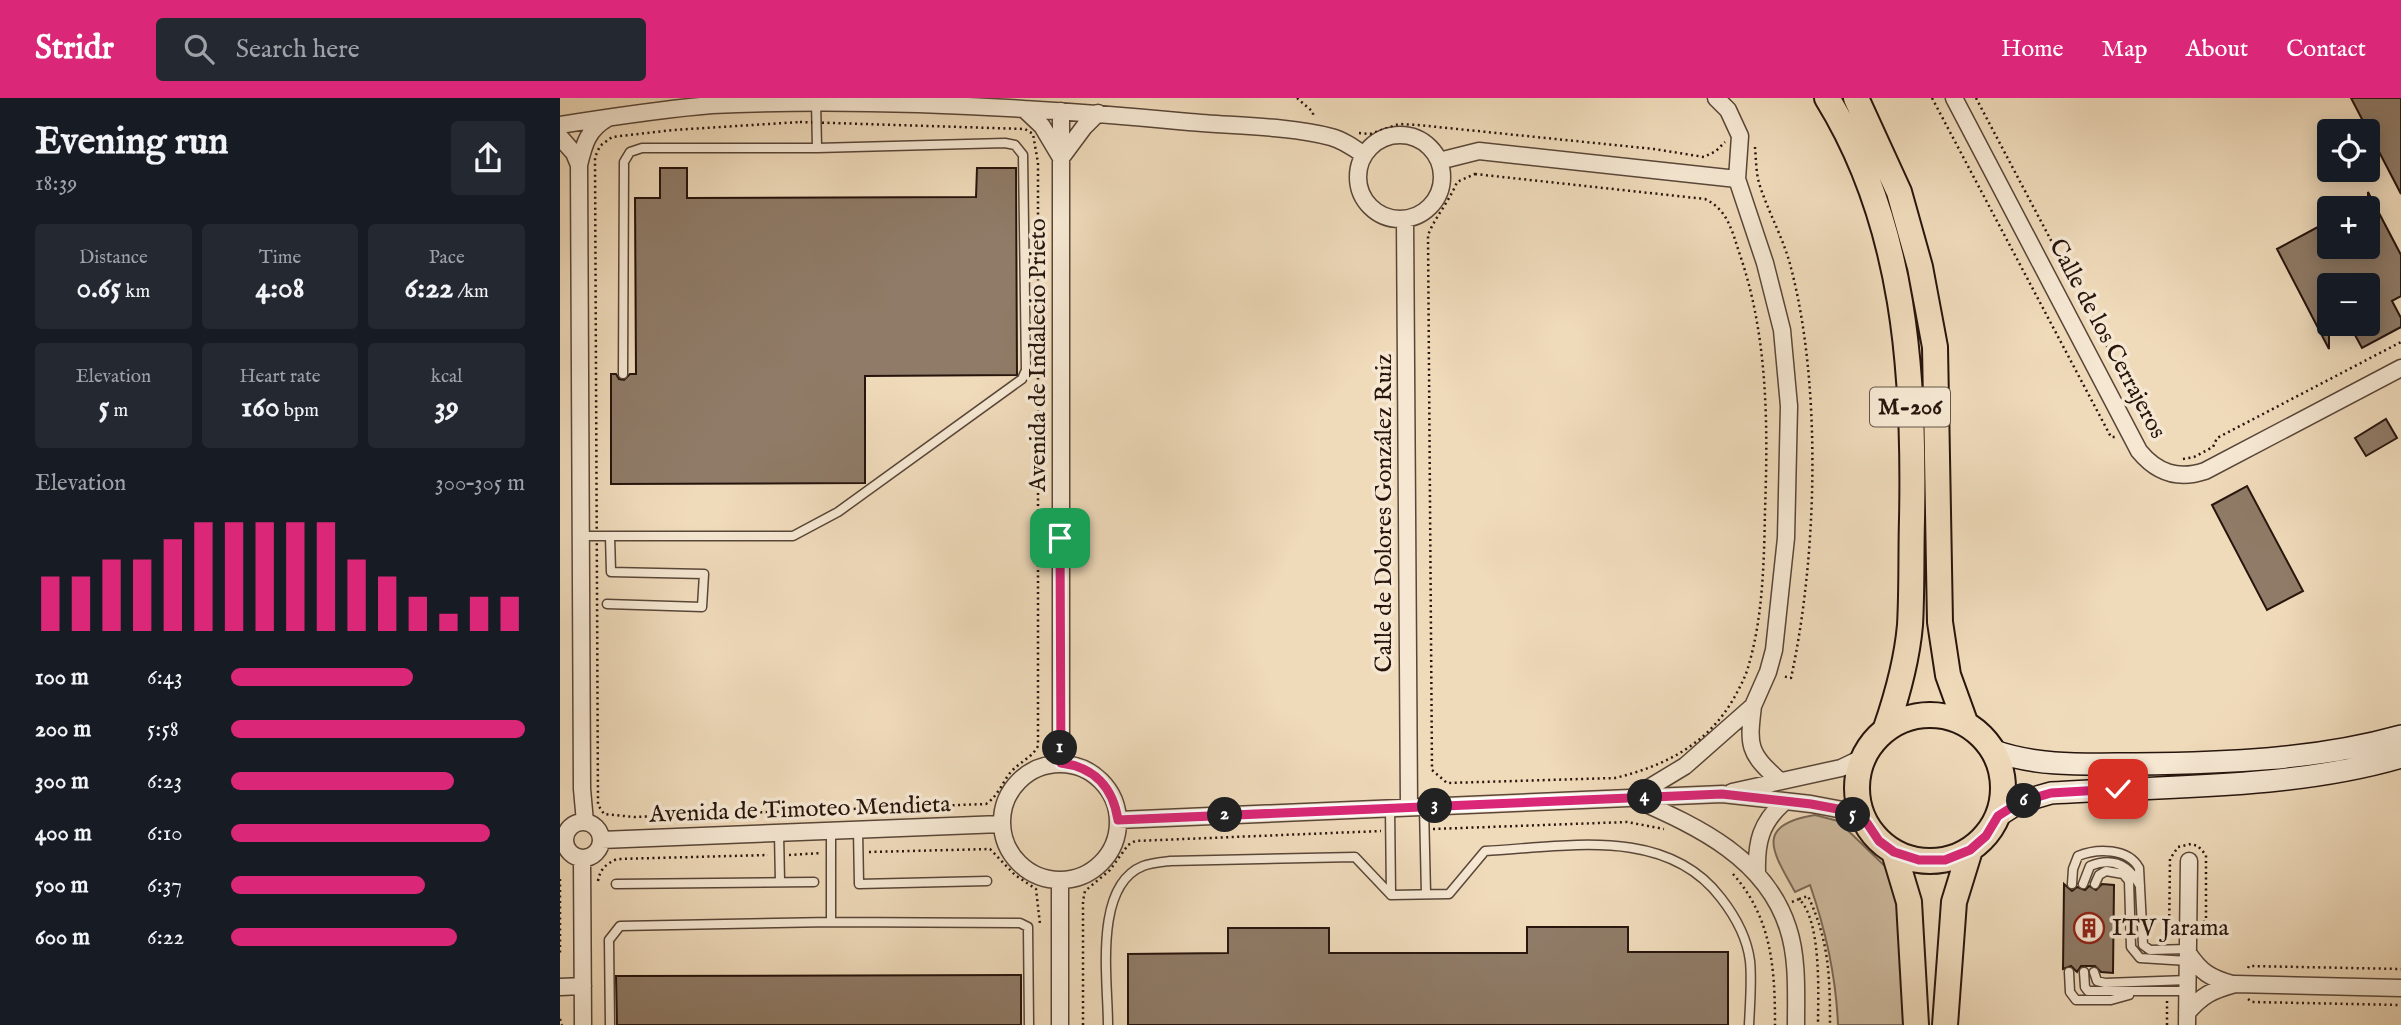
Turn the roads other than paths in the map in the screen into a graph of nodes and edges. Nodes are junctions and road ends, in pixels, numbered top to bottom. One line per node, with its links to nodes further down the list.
1 (1716, 98): 17 (street)
2 (1827, 98): 26 (main road, M-206)
3 (1856, 98): 25 (main road, M-206)
4 (1954, 98): 19 (street, Calle de los Cerrajeros)
5 (816, 102): 6 (street); 9 (street); 12 (lane)
6 (1024, 109): 7 (street); 14 (street)
7 (1061, 111): 8 (street); 14 (street, Avenida de Indalecio Prieto)
8 (1098, 113): 13 (street); 14 (street)
9 (612, 115): 10 (street); 16 (street)
10 (560, 125)
11 (560, 137): 16 (street)
12 (817, 148): 20 (lane); 22 (lane)
13 (1364, 155): 15 (street); 18 (street)
14 (1061, 158): 31 (street, Avenida de Indalecio Prieto)
15 (1439, 161): 17 (street); 18 (street)
16 (579, 165): 21 (street)
17 (1737, 179): 24 (street)
18 (1405, 219): 36 (street, Calle de Dolores González Ruiz)
19 (2401, 368)
20 (623, 374)
21 (581, 536): 22 (lane); 40 (street)
22 (610, 536): 23 (lane)
23 (607, 604)
24 (1753, 706): 32 (street); 34 (street)
25 (1965, 722): 26 (main road, M-206); 28 (main road, M-206)
26 (1886, 729): 29 (main road, M-206)
27 (2401, 736): 28 (street)
28 (1994, 751): 38 (main road, M-206)
29 (1864, 757): 32 (street); 41 (main road, M-206)
30 (2401, 757): 38 (street)
31 (1061, 763): 39 (street); 42 (street)
32 (1780, 780): 33 (street)
33 (1722, 794): 34 (street); 35 (street)
34 (1632, 798): 36 (street); 52 (street)
35 (1783, 803): 41 (street); 52 (street)
36 (1417, 807): 37 (street); 62 (lane)
37 (1390, 808): 39 (street); 63 (lane)
38 (1998, 816): 48 (main road, M-206)
39 (1118, 820): 53 (street)
40 (585, 822): 46 (street); 47 (street)
41 (1867, 823): 49 (main road, M-206)
42 (1001, 824): 43 (street, Avenida de Timoteo Mendieta); 53 (street)
43 (858, 830): 44 (street, Avenida de Timoteo Mendieta); 54 (lane)
44 (831, 831): 45 (street, Avenida de Timoteo Mendieta); 64 (lane)
45 (779, 833): 46 (street, Avenida de Timoteo Mendieta); 55 (lane)
46 (601, 840): 50 (street)
47 (562, 841): 50 (street)
48 (1970, 850): 49 (main road); 84 (main road, M-206)
49 (1894, 852): 83 (main road, M-206)
50 (582, 859): 71 (street)
51 (2189, 861): 65 (street)
52 (1757, 872): 82 (street)
53 (1060, 880): 79 (street)
54 (987, 881)
55 (780, 882): 56 (lane); 57 (lane)
56 (814, 882)
57 (616, 884)
58 (2072, 884): 61 (lane)
59 (2083, 884): 61 (lane)
60 (2095, 884): 65 (lane)
61 (2141, 889): 65 (lane)
62 (1426, 894): 63 (lane); 81 (lane)
63 (1391, 895): 80 (lane)
64 (831, 922): 77 (lane); 78 (lane)
65 (2188, 954): 69 (street); 70 (street)
66 (2069, 972): 74 (lane)
67 (2084, 972): 74 (lane)
68 (2094, 972): 70 (lane)
69 (2235, 984): 73 (street); 75 (street)
70 (2187, 985): 74 (lane); 75 (street)
71 (583, 986): 72 (street); 76 (street)
72 (560, 987)
73 (2401, 988)
74 (2137, 992)
75 (2187, 1019)
76 (583, 1025)
77 (610, 1025)
78 (1029, 1025)
79 (1060, 1025)
80 (1108, 1025)
81 (1749, 1025)
82 (1796, 1025)
83 (1916, 1025)
84 (1945, 1025)

